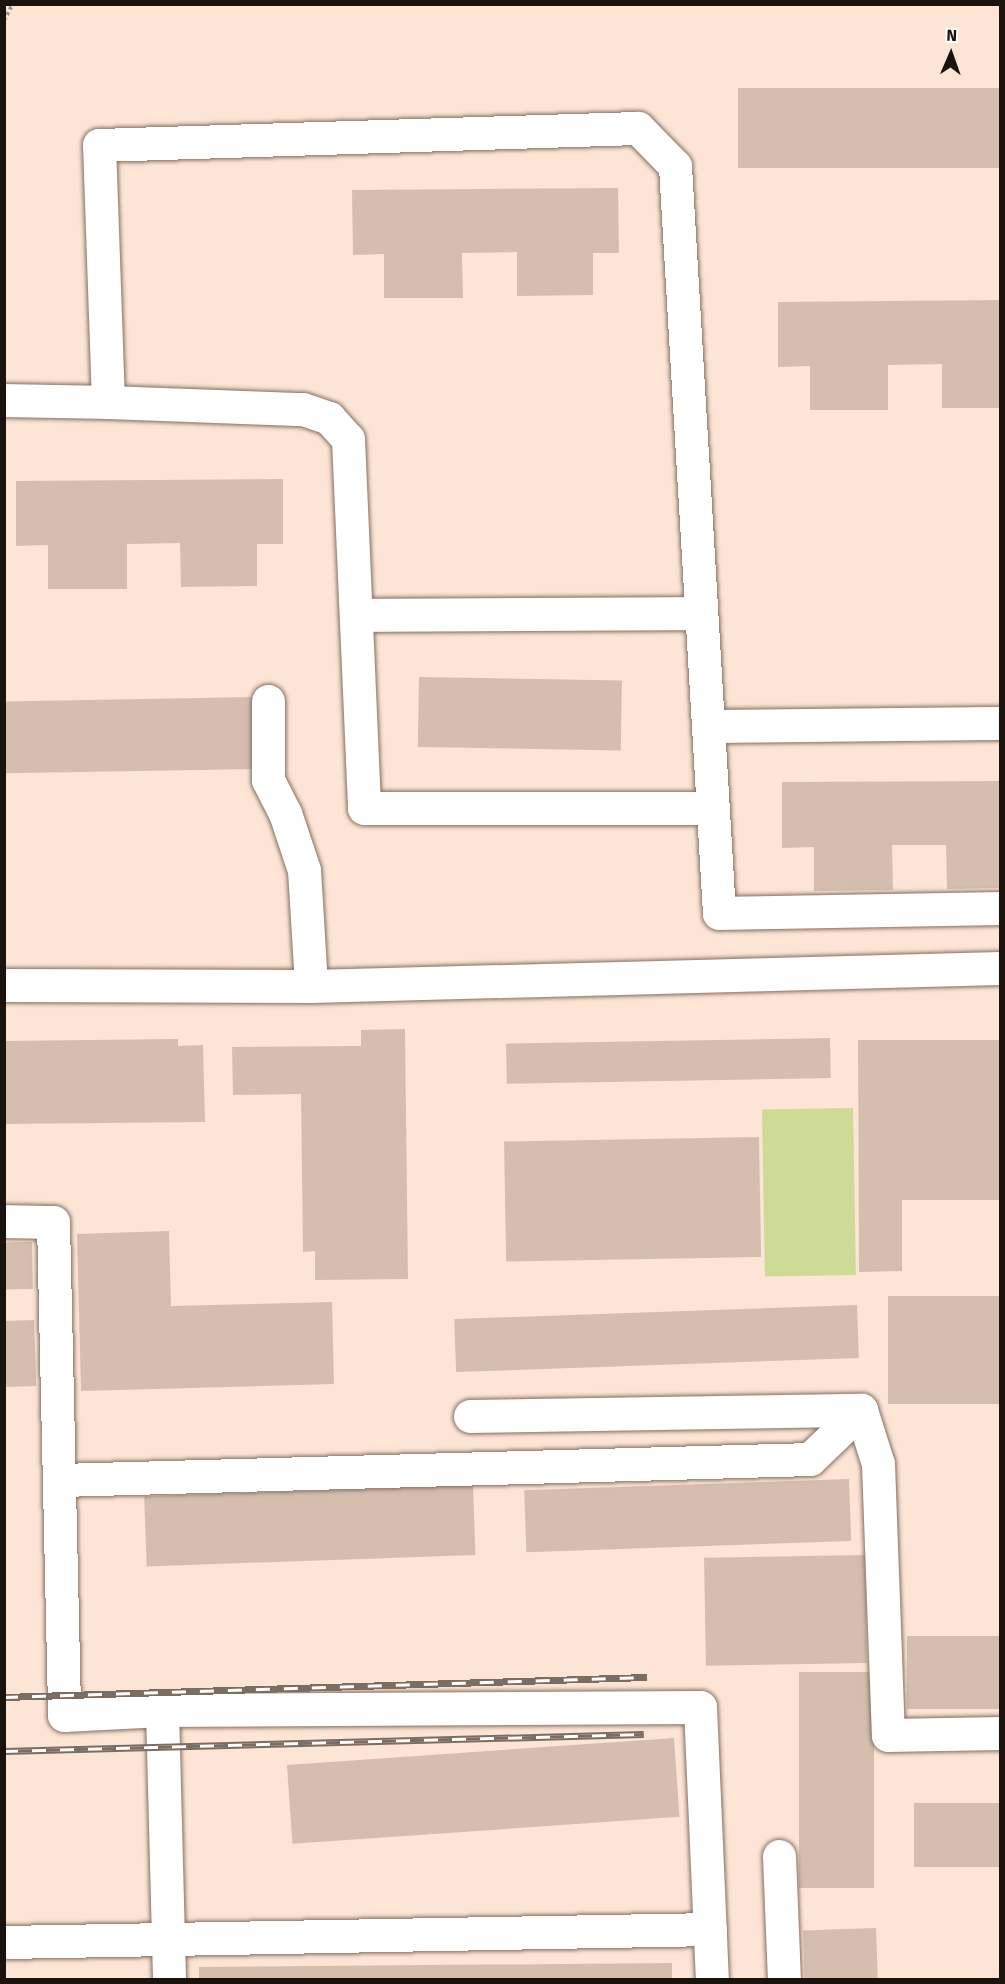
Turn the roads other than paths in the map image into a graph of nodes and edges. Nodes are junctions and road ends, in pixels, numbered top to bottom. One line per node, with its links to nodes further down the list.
1 (4, 400): 2 (street)
2 (108, 402): 3 (street); 4 (street)
3 (701, 613): 4 (street); 7 (street)
4 (356, 615): 8 (street)
5 (268, 701): 12 (street)
6 (1000, 723): 7 (street)
7 (708, 726): 8 (street)
8 (712, 808): 9 (street)
9 (1000, 908)
10 (1000, 968): 12 (street)
11 (4, 985): 12 (street)
12 (311, 986)
13 (4, 1221): 16 (street)
14 (861, 1410): 15 (street); 16 (street); 18 (street)
15 (470, 1416)
16 (60, 1480): 17 (street)
17 (162, 1710): 20 (street); 21 (street)
18 (1000, 1733)
19 (779, 1856): 25 (street)
20 (710, 1929): 21 (street); 24 (street)
21 (167, 1940): 22 (street); 23 (street)
22 (4, 1942)
23 (169, 1980)
24 (712, 1980)
25 (784, 1980)

